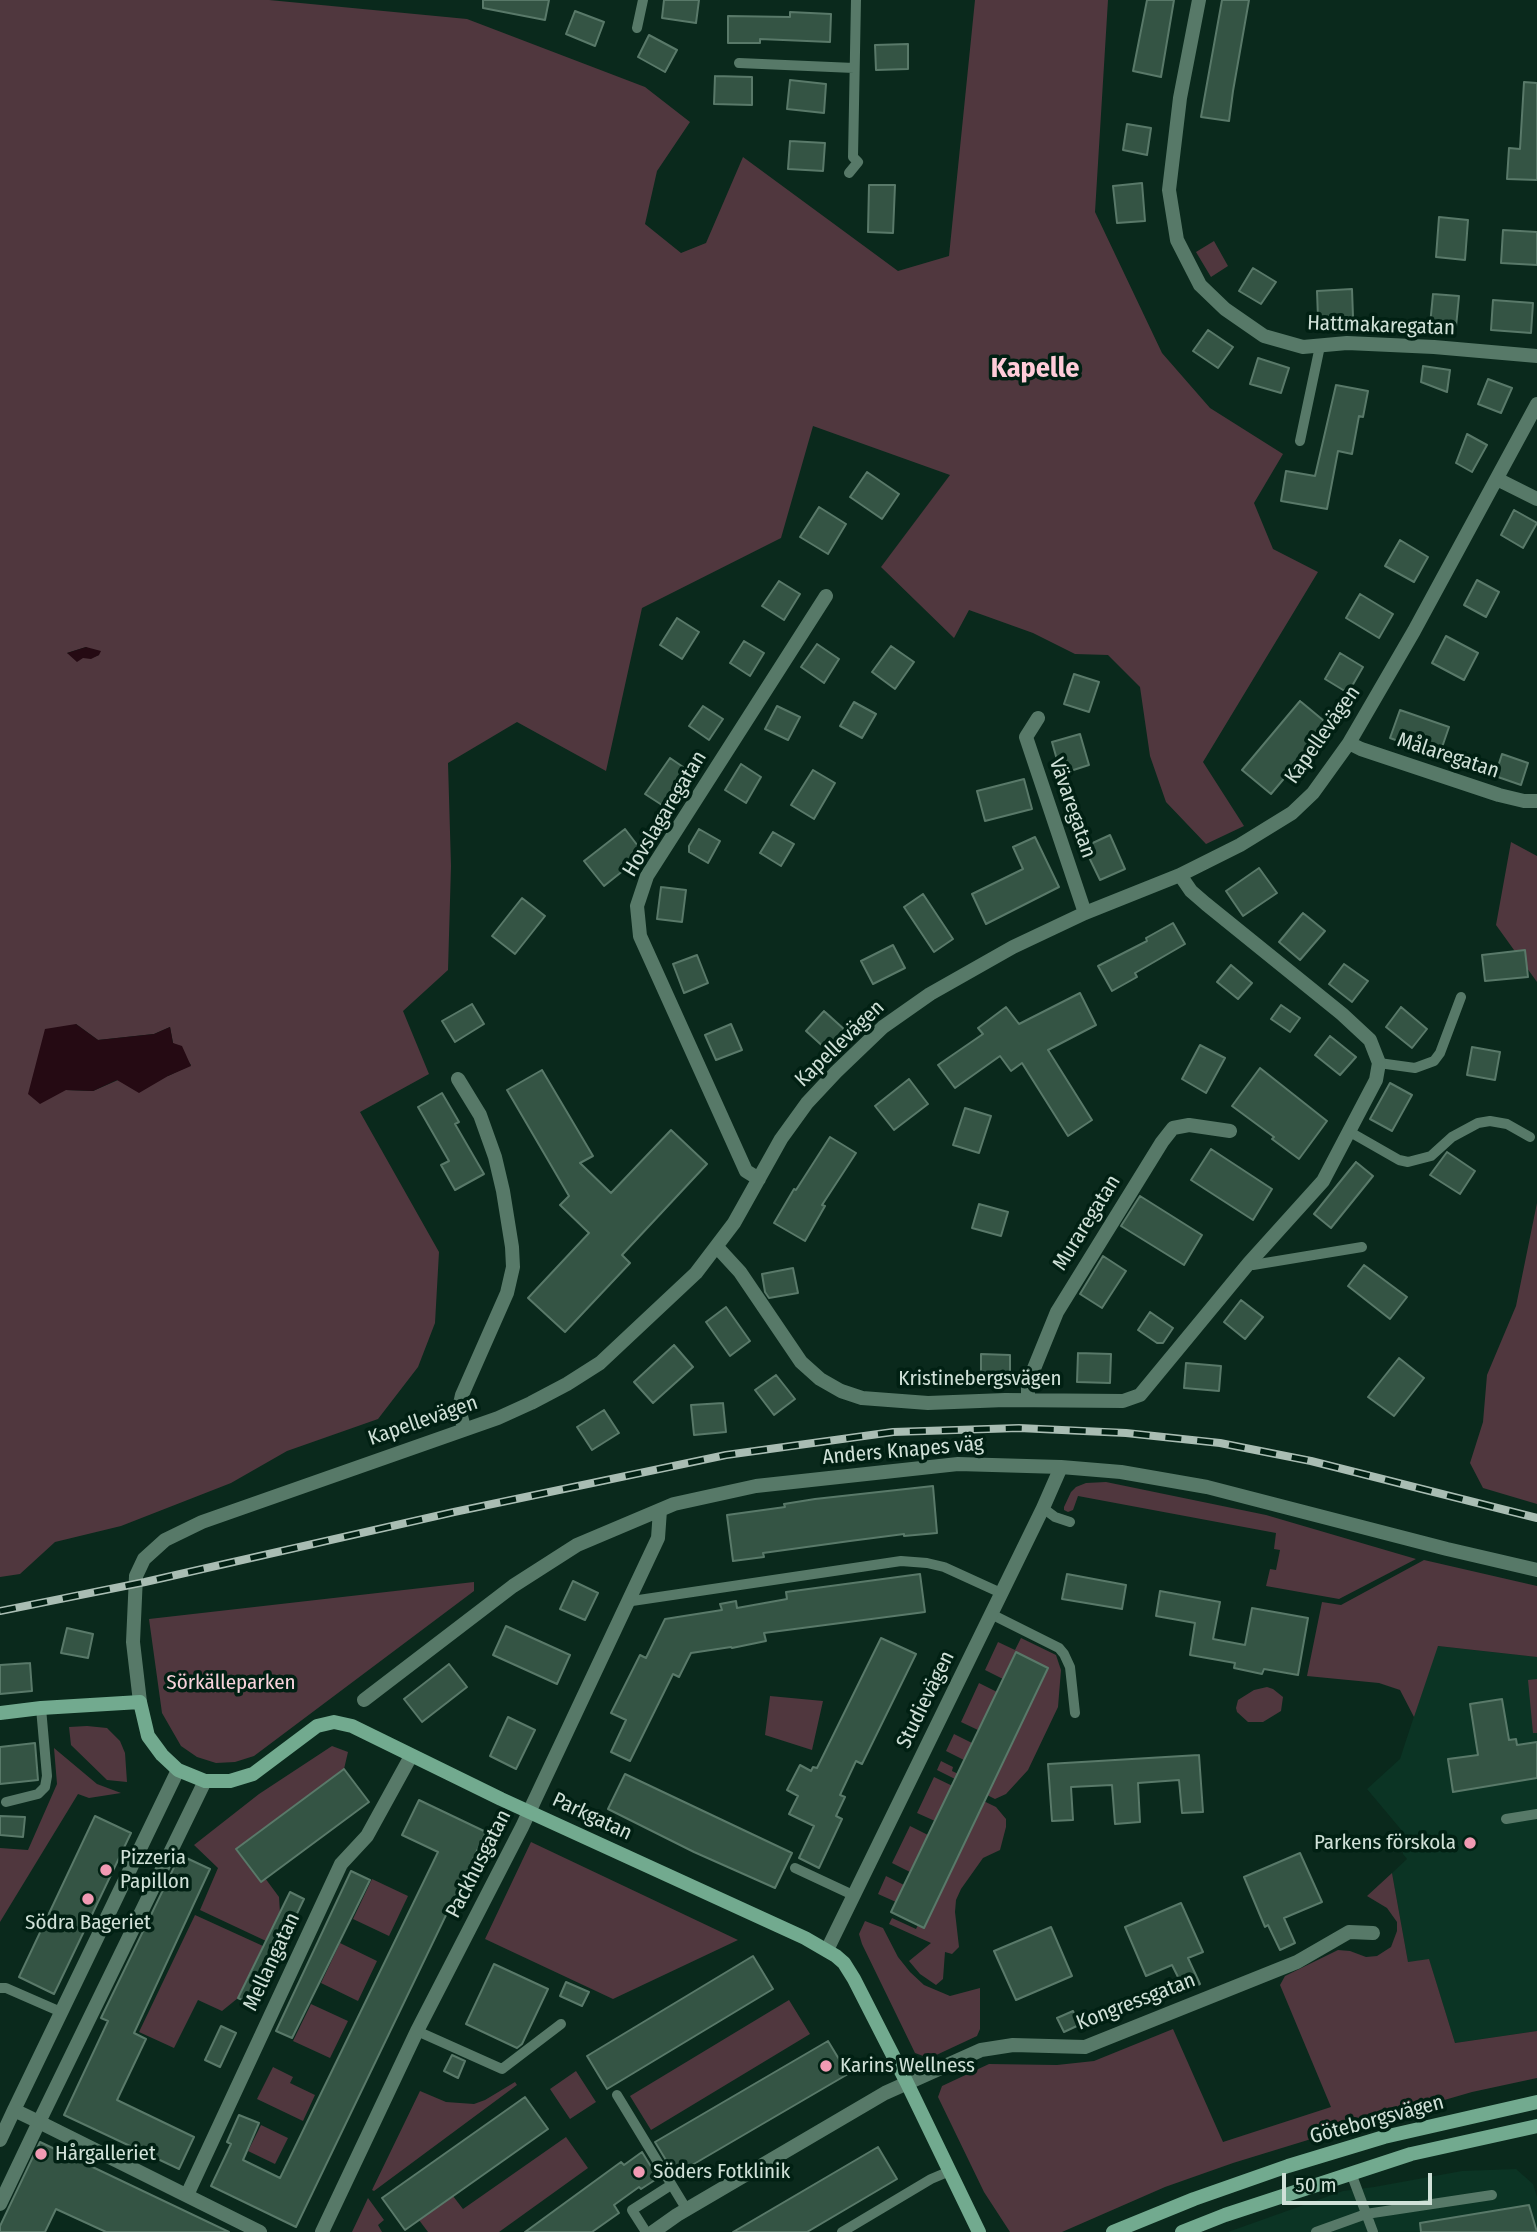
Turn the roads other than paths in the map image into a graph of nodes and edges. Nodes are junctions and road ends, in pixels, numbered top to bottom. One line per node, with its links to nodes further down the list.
1 (643, 0): 4 (lane)
2 (856, 0): 6 (lane)
3 (1199, 0): 8 (street, Hattmakaregatan)
4 (637, 28)
5 (739, 63): 6 (lane)
6 (854, 68): 7 (lane)
7 (849, 173)
8 (1320, 346): 9 (street, Hattmakaregatan); 11 (lane)
9 (1537, 356)
10 (1537, 404): 12 (street, Kapellevägen)
11 (1300, 441)
12 (1497, 479): 13 (street); 16 (street, Kapellevägen)
13 (1537, 499)
14 (826, 596): 26 (street, Hovslagaregatan)
15 (1038, 718): 19 (street, Vävaregatan)
16 (1349, 743): 17 (street, Målaregatan); 18 (street, Kapellevägen)
17 (1537, 801)
18 (1180, 875): 19 (street, Kapellevägen); 21 (street)
19 (1086, 913): 26 (street, Kapellevägen)
20 (1461, 997): 21 (lane)
21 (1379, 1063): 24 (street, Kristinebergsvägen)
22 (458, 1079): 31 (street)
23 (1230, 1131): 30 (street, Muraregatan)
24 (1350, 1132): 25 (lane); 29 (street, Kristinebergsvägen)
25 (1530, 1137)
26 (759, 1179): 27 (street, Kapellevägen)
27 (717, 1247): 30 (street, Kristinebergsvägen); 31 (street, Kapellevägen)
28 (1362, 1247): 29 (lane)
29 (1249, 1263): 30 (street, Kristinebergsvägen)
30 (1028, 1399)
31 (464, 1429): 40 (street, Kapellevägen)
32 (1061, 1467): 33 (street, Studievägen); 34 (street, Anders Knapes väg); 36 (street, Anders Knapes väg)
33 (1043, 1508): 35 (lane); 37 (street, Studievägen)
34 (660, 1510): 41 (street, Anders Knapes väg); 50 (street, Packhusgatan)
35 (1070, 1522)
36 (1537, 1570)
37 (1002, 1593): 38 (lane); 39 (street, Studievägen)
38 (632, 1601)
39 (991, 1614): 45 (lane); 54 (street, Studievägen)
40 (132, 1642): 42 (street, Parkgatan)
41 (364, 1700)
42 (140, 1702): 43 (street); 47 (street, Parkgatan)
43 (41, 1708): 44 (street); 49 (lane)
44 (0, 1713)
45 (1075, 1713)
46 (411, 1756): 48 (street, Parkgatan); 50 (street, Parkgatan); 71 (street, Mellangatan)
47 (178, 1770): 48 (street, Parkgatan); 58 (street)
48 (205, 1781): 65 (street)
49 (6, 1802)
50 (529, 1811): 56 (street, Parkgatan); 60 (street, Packhusgatan)
51 (1537, 1815): 52 (lane)
52 (1506, 1819)
53 (795, 1868): 54 (lane)
54 (855, 1896): 56 (street, Studievägen)
55 (1373, 1933): 61 (street, Kongressgatan)
56 (827, 1950): 61 (street, Parkgatan)
57 (0, 1988): 58 (lane)
58 (61, 2012): 64 (street)
59 (561, 2024): 60 (lane)
60 (417, 2031): 77 (street, Packhusgatan)
61 (907, 2083): 68 (street, Parkgatan); 74 (street, Kongressgatan)
62 (617, 2095): 70 (lane)
63 (1537, 2102): 82 (street, Göteborgsvägen)
64 (14, 2110): 65 (street); 67 (street)
65 (39, 2122): 71 (street); 73 (street)
66 (1537, 2126): 69 (street, Göteborgsvägen)
67 (0, 2140)
68 (950, 2171): 80 (lane); 81 (street, Parkgatan)
69 (1352, 2173): 75 (lane); 83 (street, Göteborgsvägen)
70 (671, 2185): 74 (lane); 78 (lane)
71 (187, 2195): 76 (street)
72 (1492, 2195): 75 (lane)
73 (0, 2204)
74 (687, 2210): 79 (street, Kongressgatan)
75 (1366, 2214): 84 (lane); 85 (lane)
76 (260, 2232)
77 (322, 2232)
78 (646, 2232)
79 (653, 2232)
80 (842, 2232)
81 (979, 2232)
82 (1113, 2232)
83 (1182, 2232)
84 (1316, 2232)
85 (1373, 2232)

